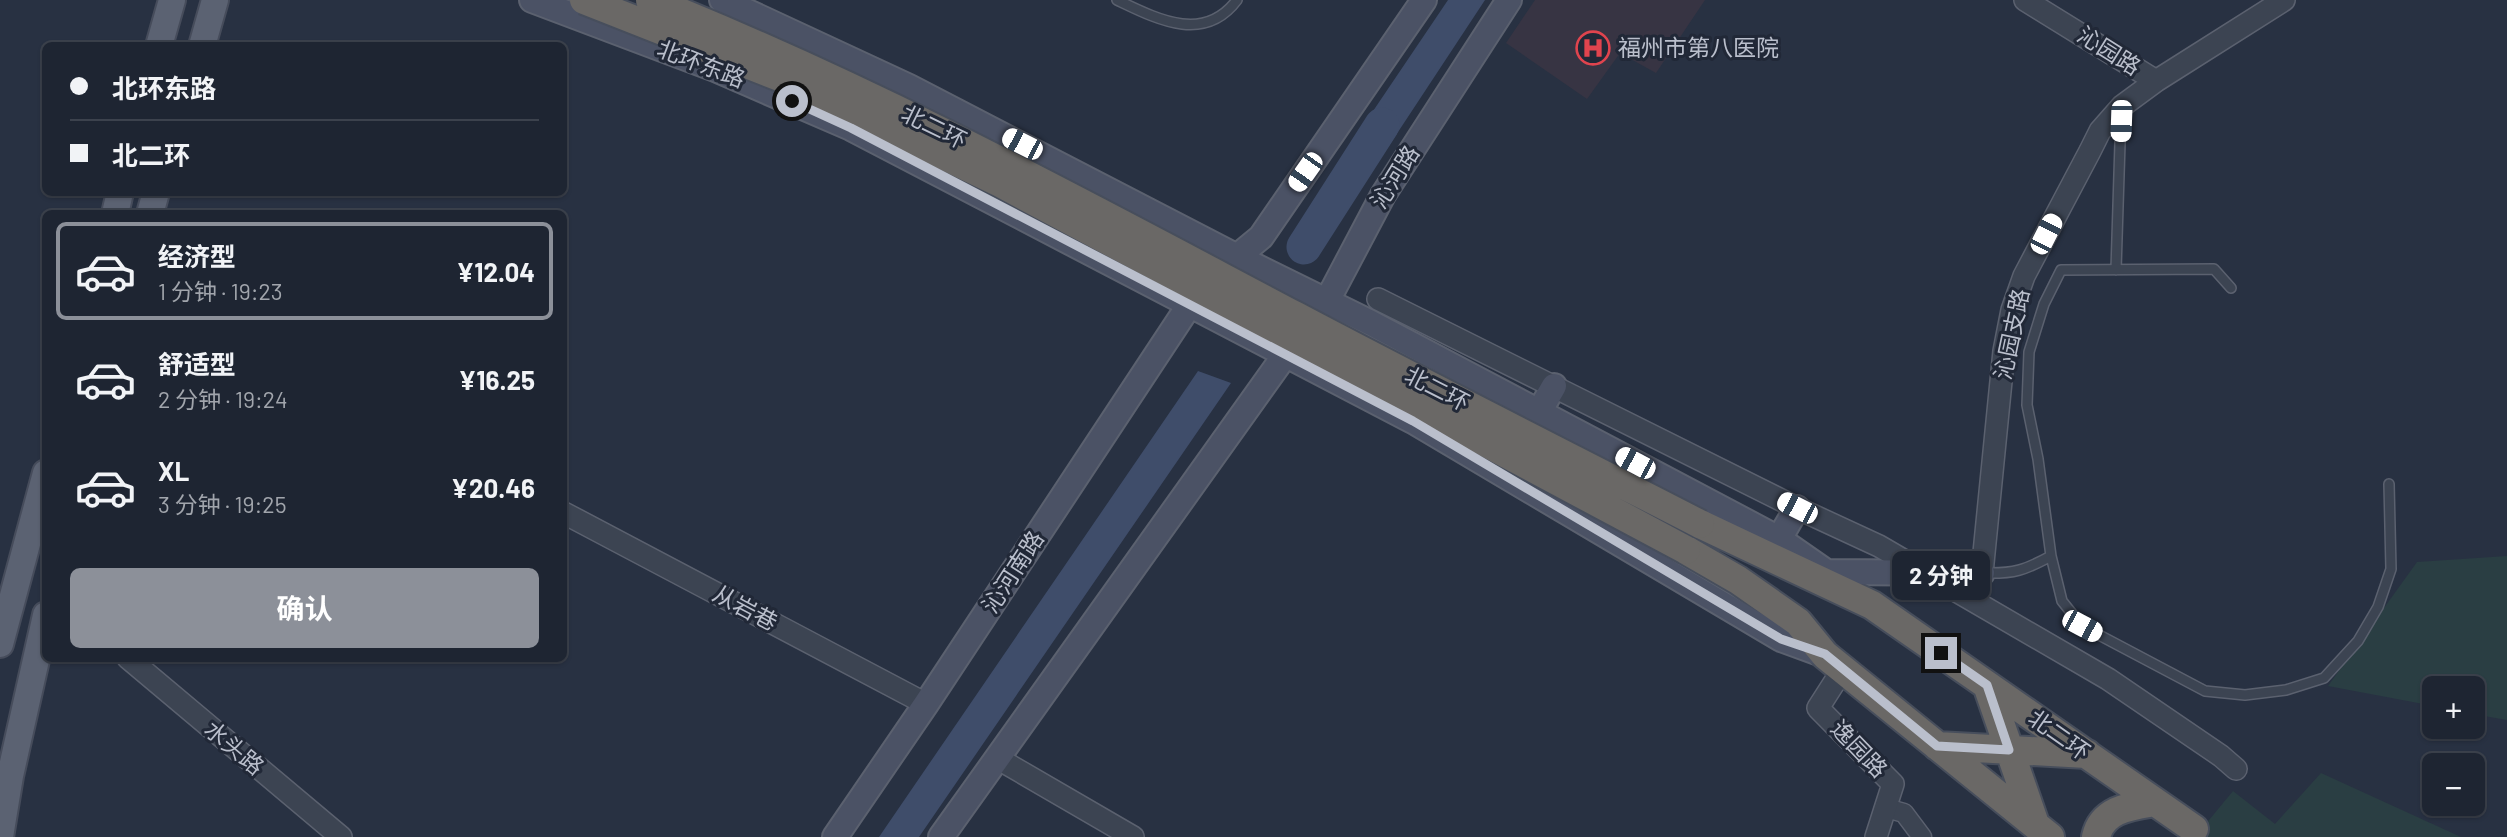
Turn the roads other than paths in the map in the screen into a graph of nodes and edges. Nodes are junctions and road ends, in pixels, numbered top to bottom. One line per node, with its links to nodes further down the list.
1 (172, 0): 13 (main road)
2 (215, 0): 14 (main road)
3 (532, 0): 22 (main road, 北环东路)
4 (584, 0): 39 (highway, 北二环, bridge)
5 (650, 0): 35 (highway, 北二环, bridge)
6 (722, 0): 17 (main road)
7 (1118, 0): 8 (lane)
8 (1237, 0)
9 (1424, 0): 17 (main road)
10 (1509, 0): 21 (main road, 沁河路)
11 (2025, 0): 15 (street, 沁园路)
12 (2284, 0): 15 (street, 沁园支路)
13 (160, 42)
14 (203, 42)
15 (2157, 81): 16 (street, 沁园支路)
16 (2122, 106): 18 (lane); 34 (street, 沁园支路)
17 (1239, 258): 21 (main road); 22 (main road)
18 (2116, 270): 19 (lane); 31 (lane)
19 (2231, 288)
20 (1378, 299): 24 (street)
21 (1327, 301): 23 (main road, 沁河路); 25 (main road)
22 (1188, 305): 23 (main road, 北环东路); 41 (main road, 沁河南路)
23 (1284, 354): 39 (main road, 北环东路); 45 (main road)
24 (1553, 386): 25 (main road); 28 (street)
25 (1539, 412): 30 (main road)
26 (2389, 484): 31 (lane)
27 (42, 488): 37 (main road)
28 (1797, 508): 30 (main road); 33 (street)
29 (567, 515): 41 (street, 从岩巷)
30 (1779, 539): 32 (main road)
31 (2051, 556): 34 (lane)
32 (1827, 572): 33 (main road); 35 (main road)
33 (1927, 573): 34 (main road); 46 (street)
34 (1982, 573)
35 (1872, 605): 40 (highway, 北二环)
36 (42, 633): 51 (main road)
37 (0, 644)
38 (133, 662): 52 (street, 水头路)
39 (1834, 662): 42 (highway, 北二环); 48 (street, 逸园路)
40 (1987, 685): 43 (highway); 44 (highway, 北二环)
41 (926, 704): 53 (main road, 沁河南路)
42 (1937, 746): 43 (highway); 50 (highway, 北二环)
43 (2009, 750): 44 (highway); 50 (highway)
44 (2087, 754): 47 (highway, 北二环)
45 (997, 758): 54 (main road); 55 (street)
46 (2236, 769)
47 (2155, 802): 49 (highway, 北二环); 58 (highway)
48 (1886, 808): 56 (street, 逸园路); 57 (street)
49 (2194, 829)
50 (2042, 831)
51 (0, 837)
52 (341, 837)
53 (835, 837)
54 (941, 837)
55 (1133, 837)
56 (1876, 837)
57 (1922, 837)
58 (2096, 837)

